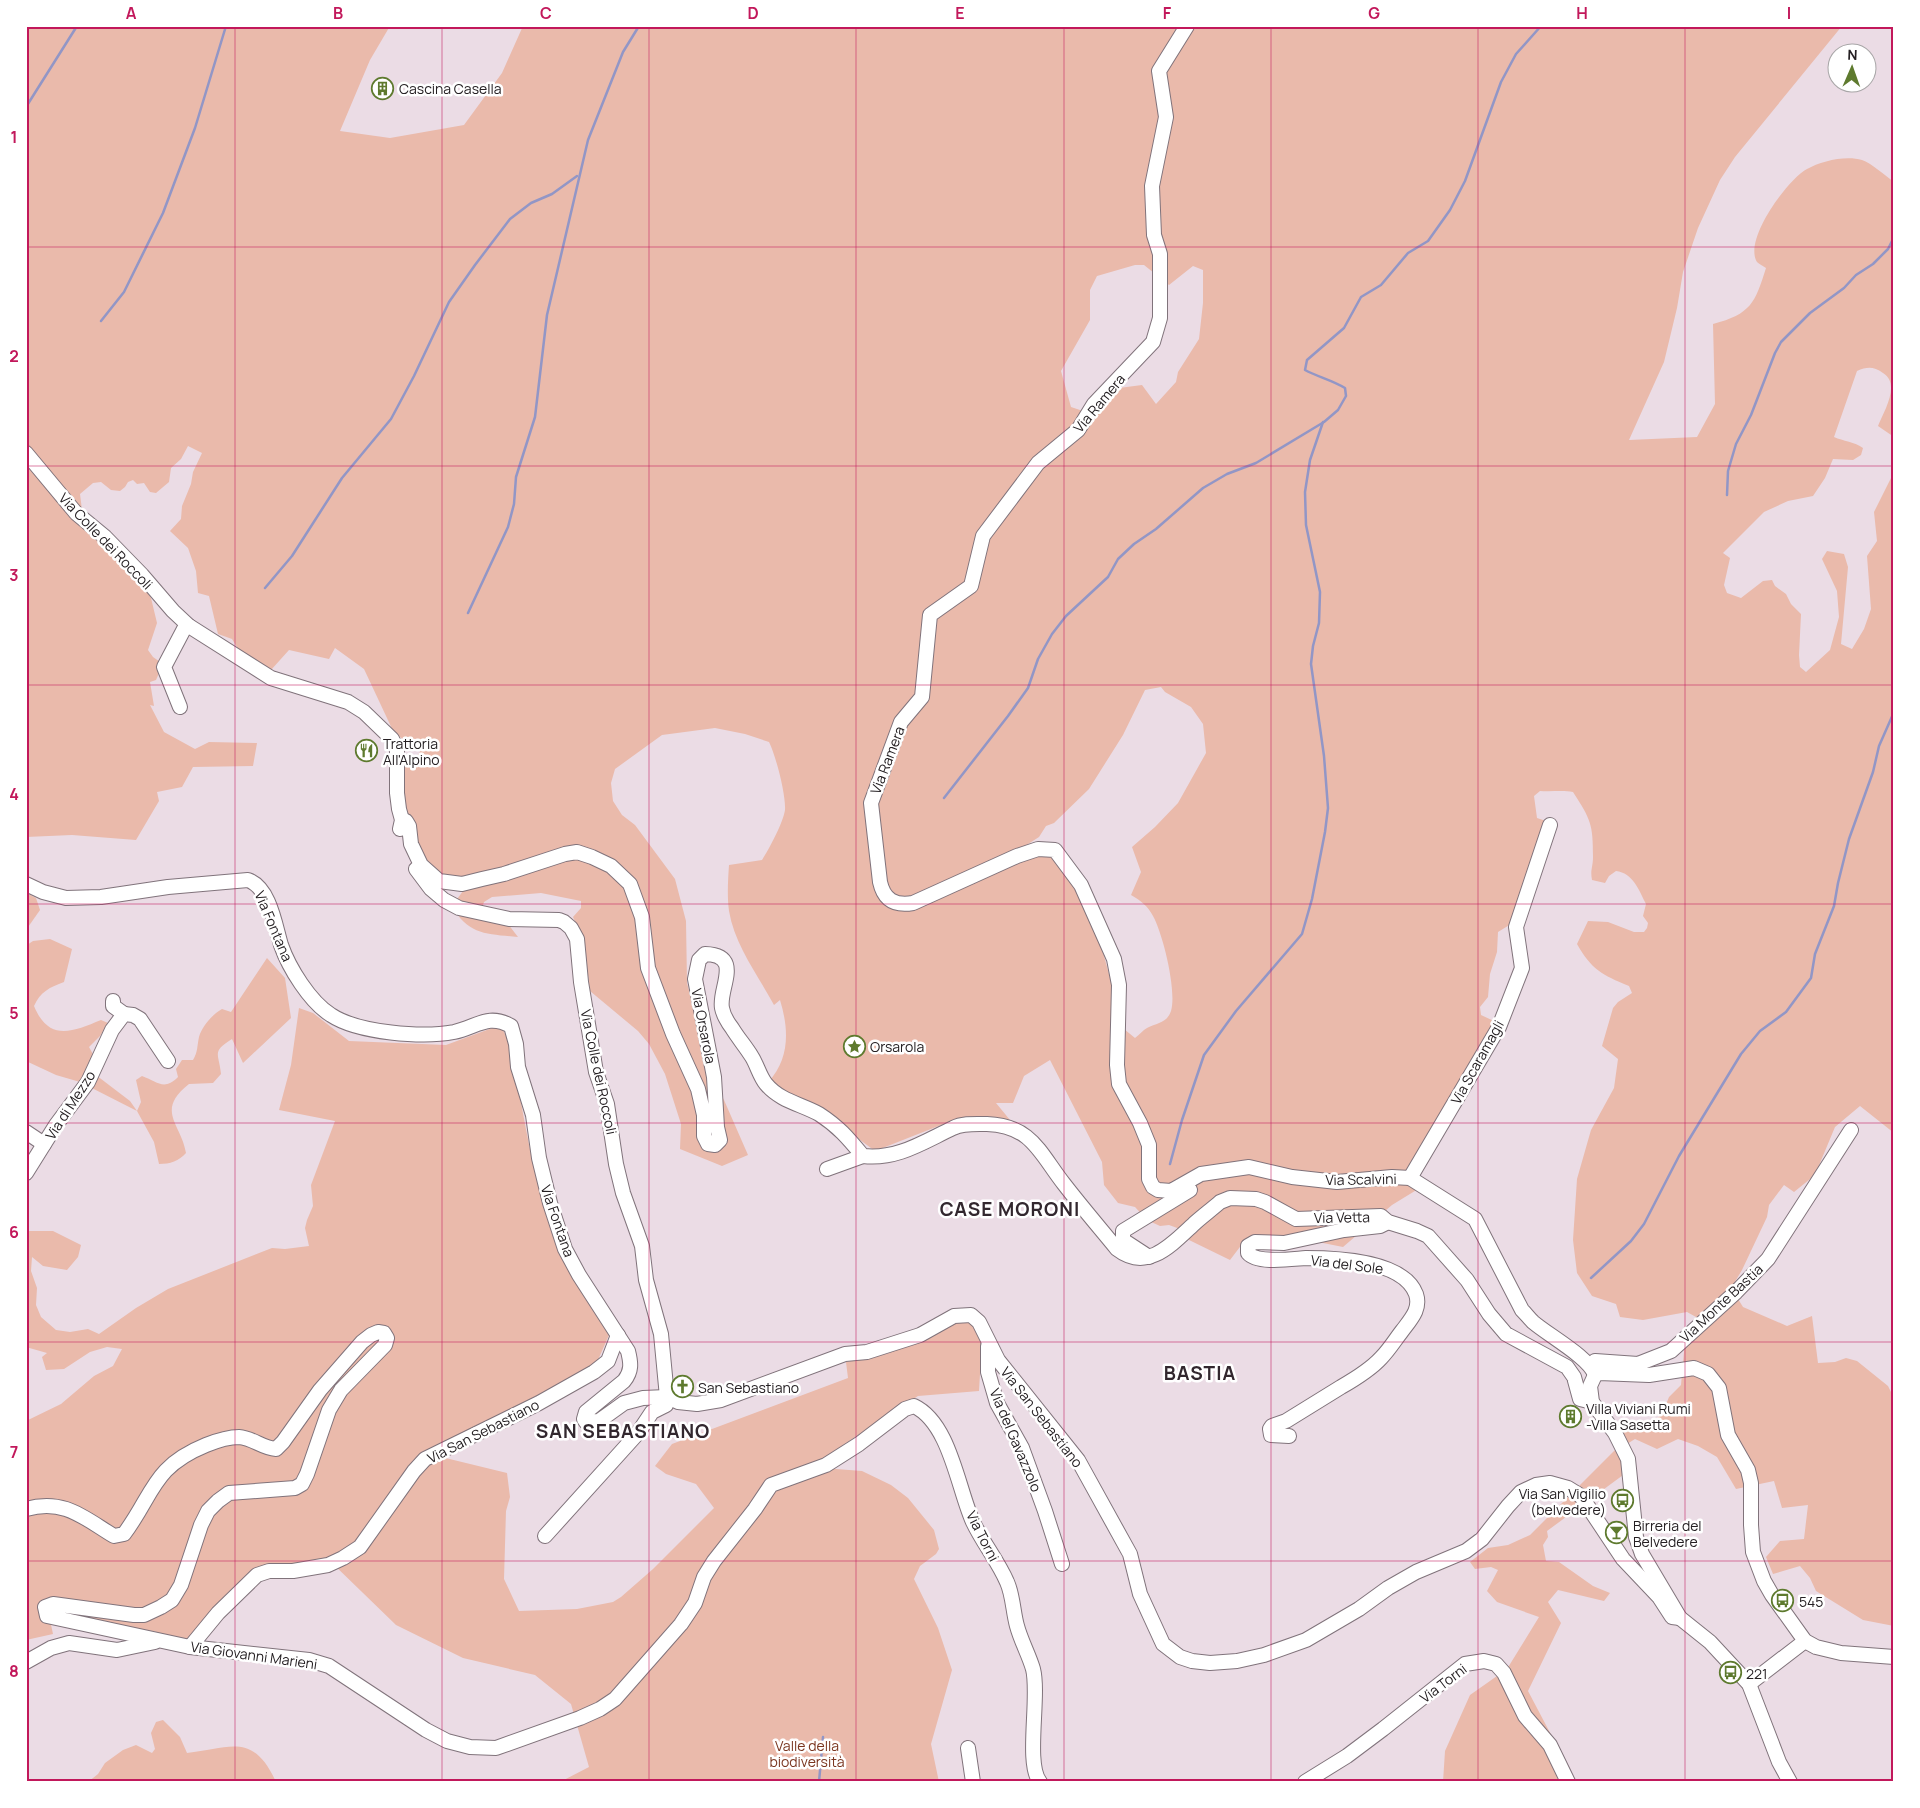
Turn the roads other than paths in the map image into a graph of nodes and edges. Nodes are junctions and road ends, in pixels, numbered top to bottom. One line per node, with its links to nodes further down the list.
1 (1187, 26): 16 (street, Via Ramera)
2 (26, 453): 3 (street, Via Colle dei Roccoli)
3 (189, 626): 4 (street); 5 (street, Via Colle dei Roccoli)
4 (180, 708)
5 (402, 820): 14 (street, Via Orsarola); 25 (street, Via Colle dei Roccoli)
6 (1550, 825): 18 (street, Via Scaramagli)
7 (26, 884): 21 (street, Via Fontana)
8 (113, 1001): 9 (street)
9 (124, 1014): 10 (street); 13 (street, Via di Mezzo)
10 (168, 1061)
11 (1851, 1130): 24 (street, Via Monte Bastia)
12 (26, 1132): 13 (street, Via di Mezzo)
13 (44, 1144): 17 (street, Via di Mezzo)
14 (863, 1156): 15 (street); 20 (street)
15 (827, 1169)
16 (1216, 1172): 18 (street, Via Scalvini); 20 (street, Via Scalvini)
17 (26, 1173)
18 (1410, 1178): 24 (street, Via Scalvini)
19 (1388, 1222): 20 (street, Via Vetta); 26 (street, Via Vetta); 27 (street, Via del Sole)
20 (1150, 1256)
21 (618, 1336): 23 (street, Via Fontana); 35 (street, Via San Sebastiano)
22 (989, 1343): 25 (street, Via San Sebastiano); 31 (street, Via del Gavazzolo); 32 (street, Via San Sebastiano)
23 (627, 1348): 25 (street, Via San Sebastiano)
24 (1594, 1373): 26 (street); 34 (street)
25 (667, 1397): 30 (street)
26 (1592, 1402): 32 (street)
27 (1289, 1436)
28 (826, 1465): 35 (street, Via Giovanni Marieni); 41 (street, Via Torni)
29 (26, 1510): 33 (street, Via Giovanni Marieni)
30 (545, 1536)
31 (1062, 1564)
32 (1680, 1618): 38 (street, Via San Sebastiano)
33 (166, 1641): 35 (street, Via Giovanni Marieni); 37 (street)
34 (1805, 1641): 36 (street); 38 (street)
35 (190, 1647)
36 (1894, 1657)
37 (26, 1662)
38 (1750, 1684): 44 (street)
39 (968, 1748): 40 (street)
40 (973, 1782)
41 (1040, 1782)
42 (1305, 1782): 43 (street, Via Torni)
43 (1568, 1782)
44 (1790, 1782)

